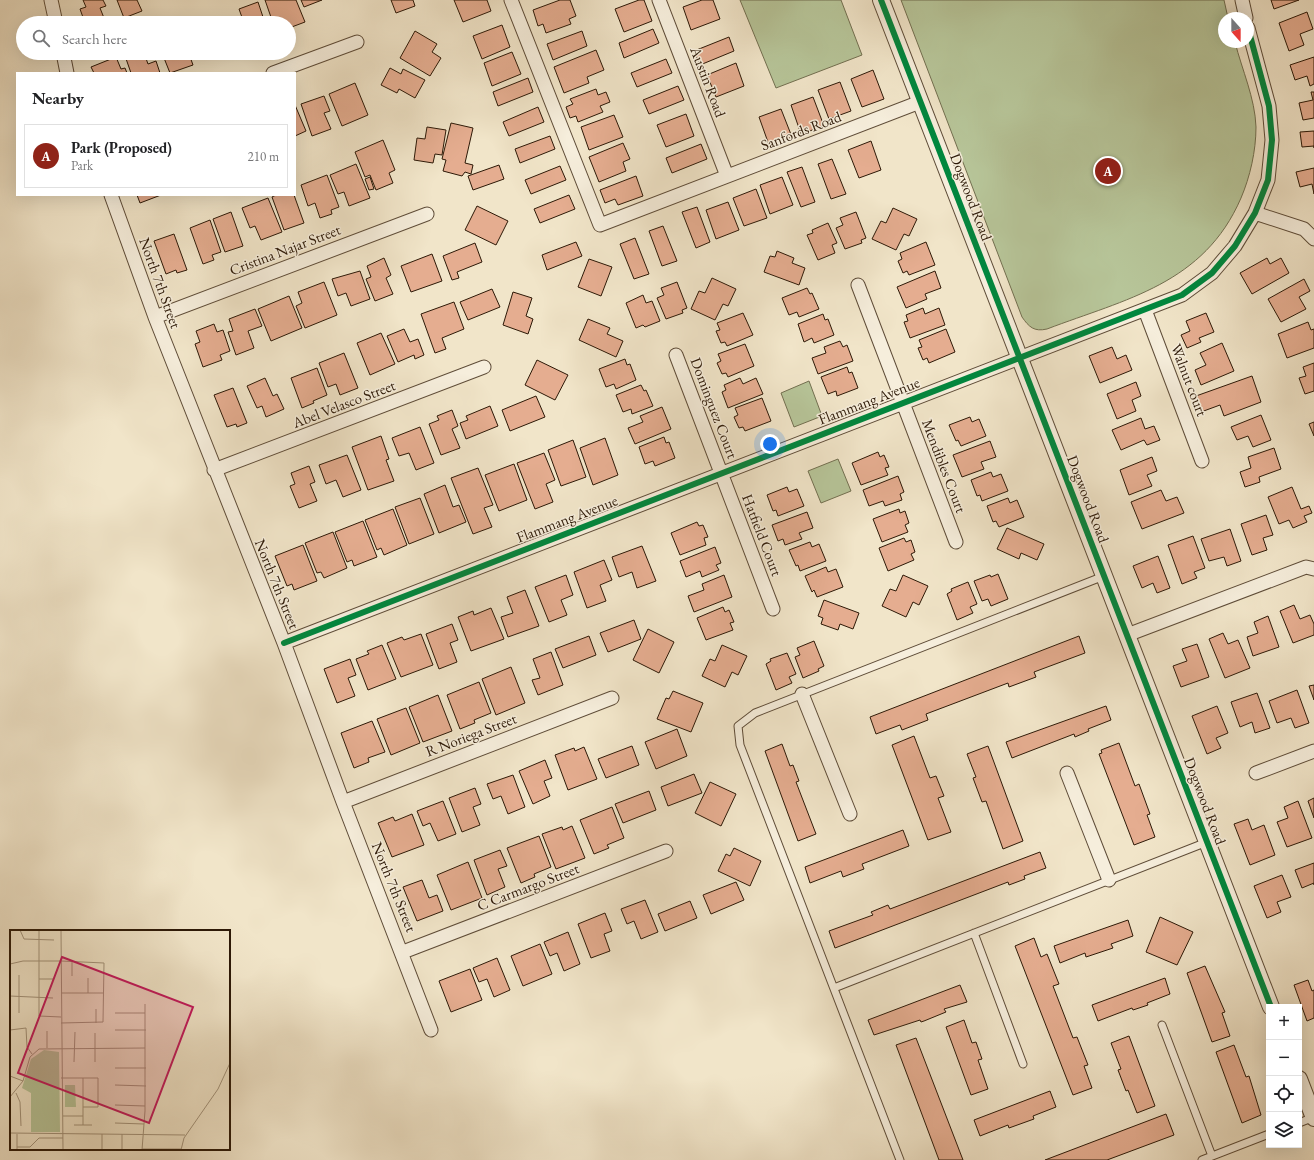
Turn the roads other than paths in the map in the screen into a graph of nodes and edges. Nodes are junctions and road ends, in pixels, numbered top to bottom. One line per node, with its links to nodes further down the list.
1 (51, 0): 7 (street)
2 (511, 0): 14 (street, Sanfords Road)
3 (659, 0): 14 (street, Austin Road)
4 (881, 0): 13 (street, Dogwood Road)
5 (1242, 0): 6 (street)
6 (1245, 12)
7 (54, 16)
8 (357, 42): 12 (street)
9 (1253, 48): 16 (street, Flammang Avenue)
10 (64, 60): 11 (street)
11 (67, 72)
12 (276, 72)
13 (920, 102): 14 (street, Sanfords Road); 23 (street, Dogwood Road)
14 (727, 176)
15 (111, 196): 21 (street, North 7th Street)
16 (1255, 213): 18 (street); 20 (street, Flammang Avenue)
17 (427, 214): 21 (street, Cristina Najar Street)
18 (1314, 239)
19 (858, 285): 25 (street, Mendibles Court)
20 (1145, 310): 23 (street, Flammang Avenue); 26 (street, Walnut court)
21 (155, 317): 27 (street, North 7th Street)
22 (676, 355): 28 (street, Dominguez Court)
23 (1019, 357): 25 (street, Flammang Avenue); 31 (street, Dogwood Road)
24 (484, 367): 27 (street, Abel Velasco Street)
25 (903, 402): 28 (street, Flammang Avenue); 29 (street, Mendibles Court)
26 (1202, 461)
27 (214, 470): 34 (street, North 7th Street)
28 (721, 473): 32 (street, Hatfield Court); 34 (street, Flammang Avenue)
29 (956, 542)
30 (1314, 569): 33 (street)
31 (1104, 576): 33 (street, Dogwood Road); 35 (lane)
32 (773, 609)
33 (1127, 635): 42 (street, Dogwood Road)
34 (284, 643): 40 (street, North 7th Street)
35 (802, 694): 41 (street); 47 (lane)
36 (612, 698): 40 (street, R Noriega Street)
37 (1314, 752): 39 (street)
38 (1066, 773): 44 (street)
39 (1256, 773)
40 (343, 802): 46 (street, North 7th Street)
41 (850, 814)
42 (1207, 842): 44 (lane); 48 (street, Dogwood Road)
43 (666, 851): 46 (street, C Carmargo Street)
44 (1109, 880): 45 (lane)
45 (974, 933): 47 (lane); 51 (lane)
46 (403, 952): 50 (street, North 7th Street)
47 (834, 988): 57 (lane)
48 (1270, 1004)
49 (1162, 1025): 56 (lane)
50 (431, 1030)
51 (1023, 1064)
52 (1302, 1087): 53 (street)
53 (1314, 1117): 54 (lane)
54 (1302, 1122)
55 (1266, 1135): 56 (lane)
56 (1212, 1156): 58 (lane)
57 (900, 1160)
58 (1202, 1160)

